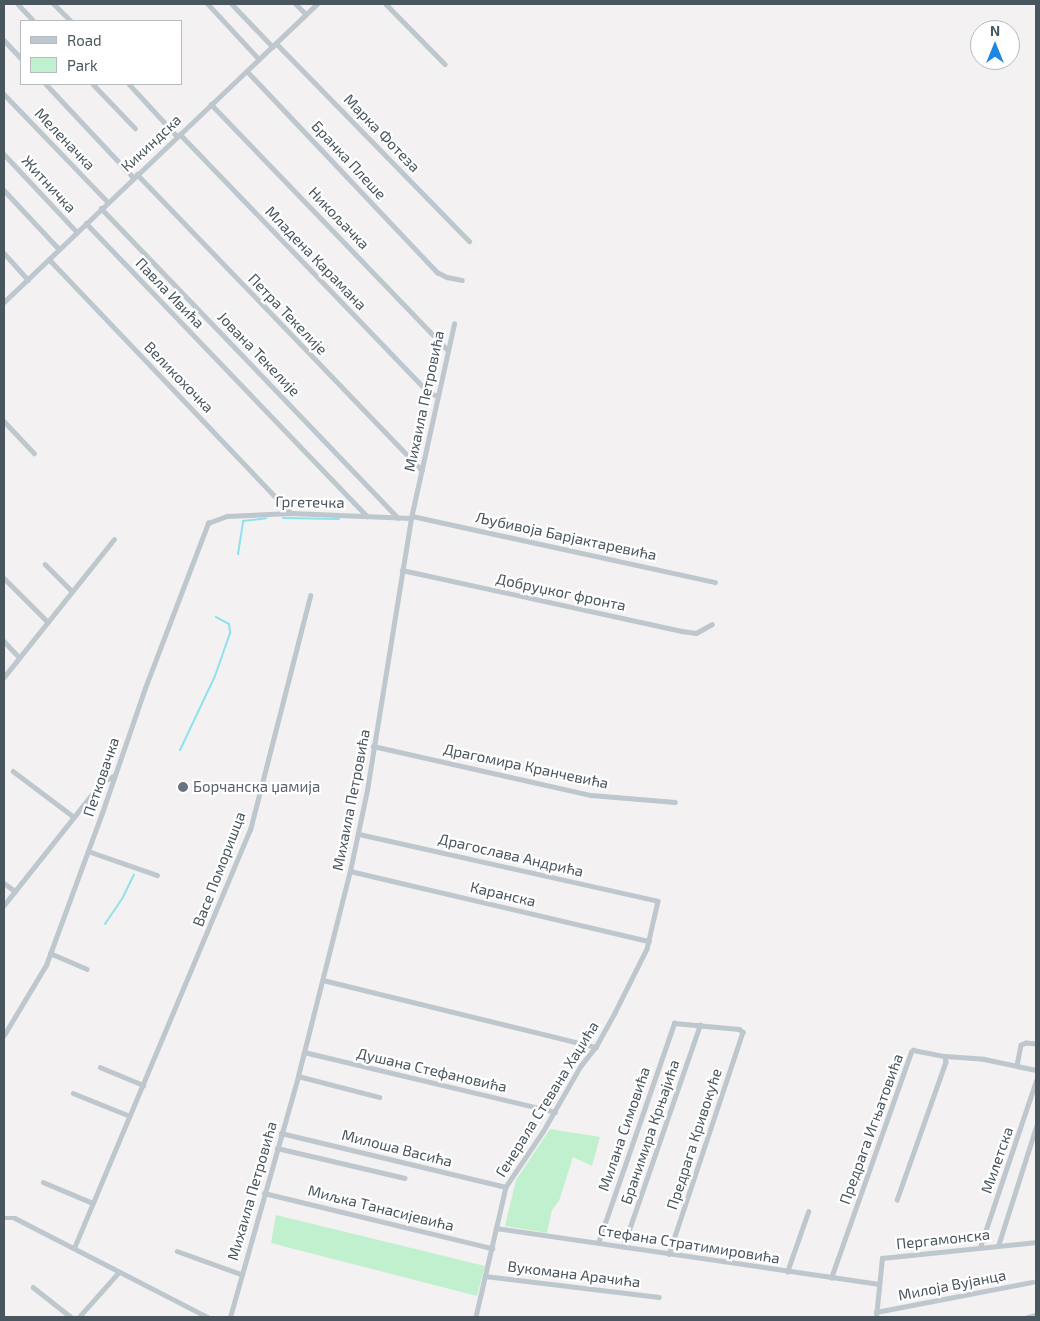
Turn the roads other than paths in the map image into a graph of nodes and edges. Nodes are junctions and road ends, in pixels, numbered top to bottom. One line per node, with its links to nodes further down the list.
1 (18, 4): 9 (street)
2 (54, 4): 10 (street)
3 (208, 4): 14 (street)
4 (232, 4): 12 (street, Марка Фотеза)
5 (296, 4): 8 (street)
6 (317, 4): 8 (street, Кикиндска)
7 (386, 4): 15 (street)
8 (306, 14): 12 (street, Кикиндска)
9 (33, 20)
10 (69, 20)
11 (4, 40): 13 (street)
12 (275, 45): 14 (street, Кикиндска); 31 (street, Марка Фотеза)
13 (20, 57)
14 (259, 59): 16 (street, Кикиндска)
15 (445, 64)
16 (247, 71): 21 (street, Кикиндска); 36 (street, Бранка Плеше)
17 (47, 85): 25 (street, Петра Текелије)
18 (94, 85): 22 (street)
19 (130, 85): 23 (street, Младена Карамана)
20 (4, 94): 27 (street, Меленачка)
21 (211, 104): 23 (street, Кикиндска); 39 (street, Никољачка)
22 (135, 128)
23 (178, 135): 25 (street, Кикиндска); 40 (street, Младена Карамана)
24 (4, 154): 30 (street, Житничка)
25 (135, 176): 27 (street, Кикиндска); 43 (street, Петра Текелије)
26 (4, 190): 32 (street)
27 (108, 202): 28 (street, Кикиндска)
28 (101, 208): 29 (street, Кикиндска); 47 (street, Јована Текелије)
29 (86, 223): 30 (street, Кикиндска); 45 (street, Павла Ивића)
30 (77, 232): 32 (street, Кикиндска)
31 (469, 241)
32 (59, 249): 34 (street, Кикиндска)
33 (4, 253): 35 (street)
34 (49, 259): 35 (street, Кикиндска); 44 (street, Великохочка)
35 (28, 280): 37 (street, Кикиндска)
36 (462, 280)
37 (4, 302)
38 (454, 324): 39 (street, Михаила Петровића)
39 (448, 350): 40 (street, Михаила Петровића)
40 (438, 396): 43 (street, Михаила Петровића)
41 (4, 421): 42 (street)
42 (34, 453)
43 (422, 470): 46 (street, Михаила Петровића)
44 (291, 513): 45 (street, Гргетечка); 48 (street, Гргетечка)
45 (367, 516): 47 (street, Гргетечка)
46 (412, 517): 47 (street, Гргетечка); 51 (street, Михаила Петровића); 53 (street, Љубивоја Барјактаревића)
47 (398, 518)
48 (210, 521): 63 (street, Петковачка)
49 (114, 539): 54 (street)
50 (45, 564): 54 (street)
51 (402, 570): 57 (street, Добруџког фронта); 61 (street, Михаила Петровића)
52 (4, 578): 56 (street)
53 (715, 582)
54 (72, 591): 56 (street)
55 (310, 596): 89 (street, Васе Поморишца)
56 (48, 622): 59 (street)
57 (712, 624)
58 (4, 641): 59 (street)
59 (19, 658): 60 (street)
60 (4, 677)
61 (373, 746): 64 (street, Драгомира Кранчевића); 66 (street, Михаила Петровића)
62 (13, 771): 65 (street)
63 (114, 776): 65 (street); 67 (street, Петковачка)
64 (676, 802)
65 (74, 817): 71 (street)
66 (359, 834): 68 (street, Михаила Петровића); 72 (street, Драгослава Андрића)
67 (88, 851): 69 (street); 75 (street, Петковачка)
68 (350, 871): 74 (street, Каранска); 77 (street, Михаила Петровића)
69 (156, 875)
70 (4, 882): 71 (street)
71 (15, 891): 73 (street)
72 (658, 901): 74 (street, Генерала Стевана Хаџића)
73 (4, 906)
74 (649, 941): 81 (street, Генерала Стевана Хаџића)
75 (50, 953): 76 (street); 79 (street, Петковачка)
76 (88, 969)
77 (323, 980): 81 (street); 82 (street, Михаила Петровића)
78 (700, 1025): 107 (street, Милана Симовића); 109 (street, Бранимира Крњајића); 114 (street, Предрага Кривокуће)
79 (4, 1035)
80 (1036, 1044): 84 (street)
81 (596, 1047): 92 (street, Генерала Стевана Хаџића)
82 (304, 1052): 87 (street, Михаила Петровића); 92 (street, Душана Стефановића)
83 (945, 1056): 84 (street); 101 (street); 119 (street, Предрага Игњатовића)
84 (1017, 1066): 86 (street)
85 (100, 1067): 89 (street)
86 (1036, 1070)
87 (298, 1076): 91 (street); 95 (street, Михаила Петровића)
88 (1036, 1081): 110 (street, Милетска)
89 (143, 1085): 93 (street, Васе Поморишца)
90 (73, 1093): 93 (street)
91 (379, 1097)
92 (555, 1112): 99 (street, Генерала Стевана Хаџића)
93 (130, 1116): 102 (street, Васе Поморишца)
94 (1036, 1127): 108 (street)
95 (282, 1133): 96 (street, Михаила Петровића); 99 (street, Милоша Васића)
96 (277, 1148): 97 (street); 100 (street, Михаила Петровића)
97 (405, 1178)
98 (43, 1182): 102 (street)
99 (506, 1187): 105 (street, Генерала Стевана Хаџића)
100 (264, 1193): 112 (street, Миљка Танасијевића); 117 (street, Михаила Петровића)
101 (897, 1200)
102 (93, 1203): 111 (street, Васе Поморишца)
103 (808, 1212): 116 (street)
104 (4, 1218): 111 (street)
105 (496, 1228): 107 (street, Стефана Стратимировића); 112 (street, Генерала Стевана Хаџића)
106 (1036, 1242): 108 (street, Пергамонска)
107 (598, 1243): 109 (street, Стефана Стратимировића)
108 (998, 1246): 110 (street, Пергамонска)
109 (623, 1247): 114 (street, Стефана Стратимировића)
110 (980, 1247): 121 (street, Пергамонска)
111 (74, 1248): 115 (street)
112 (492, 1248): 118 (street, Генерала Стевана Хаџића)
113 (177, 1251): 117 (street, Михаила Петровића)
114 (669, 1254): 116 (street, Стефана Стратимировића)
115 (119, 1272): 127 (street); 128 (street)
116 (787, 1272): 119 (street, Стефана Стратимировића)
117 (241, 1274): 129 (street, Михаила Петровића)
118 (485, 1276): 123 (street, Вукомана Арачића); 130 (street, Генерала Стевана Хаџића)
119 (831, 1278): 121 (street, Стефана Стратимировића)
120 (1032, 1282): 124 (street, Милоја Вујанца)
121 (879, 1284): 124 (street, Пергамонска)
122 (33, 1287): 126 (street)
123 (659, 1297)
124 (876, 1315)
125 (1036, 1315): 131 (street)
126 (71, 1317)
127 (79, 1317)
128 (208, 1317)
129 (230, 1317)
130 (476, 1317)
131 (1028, 1317)

